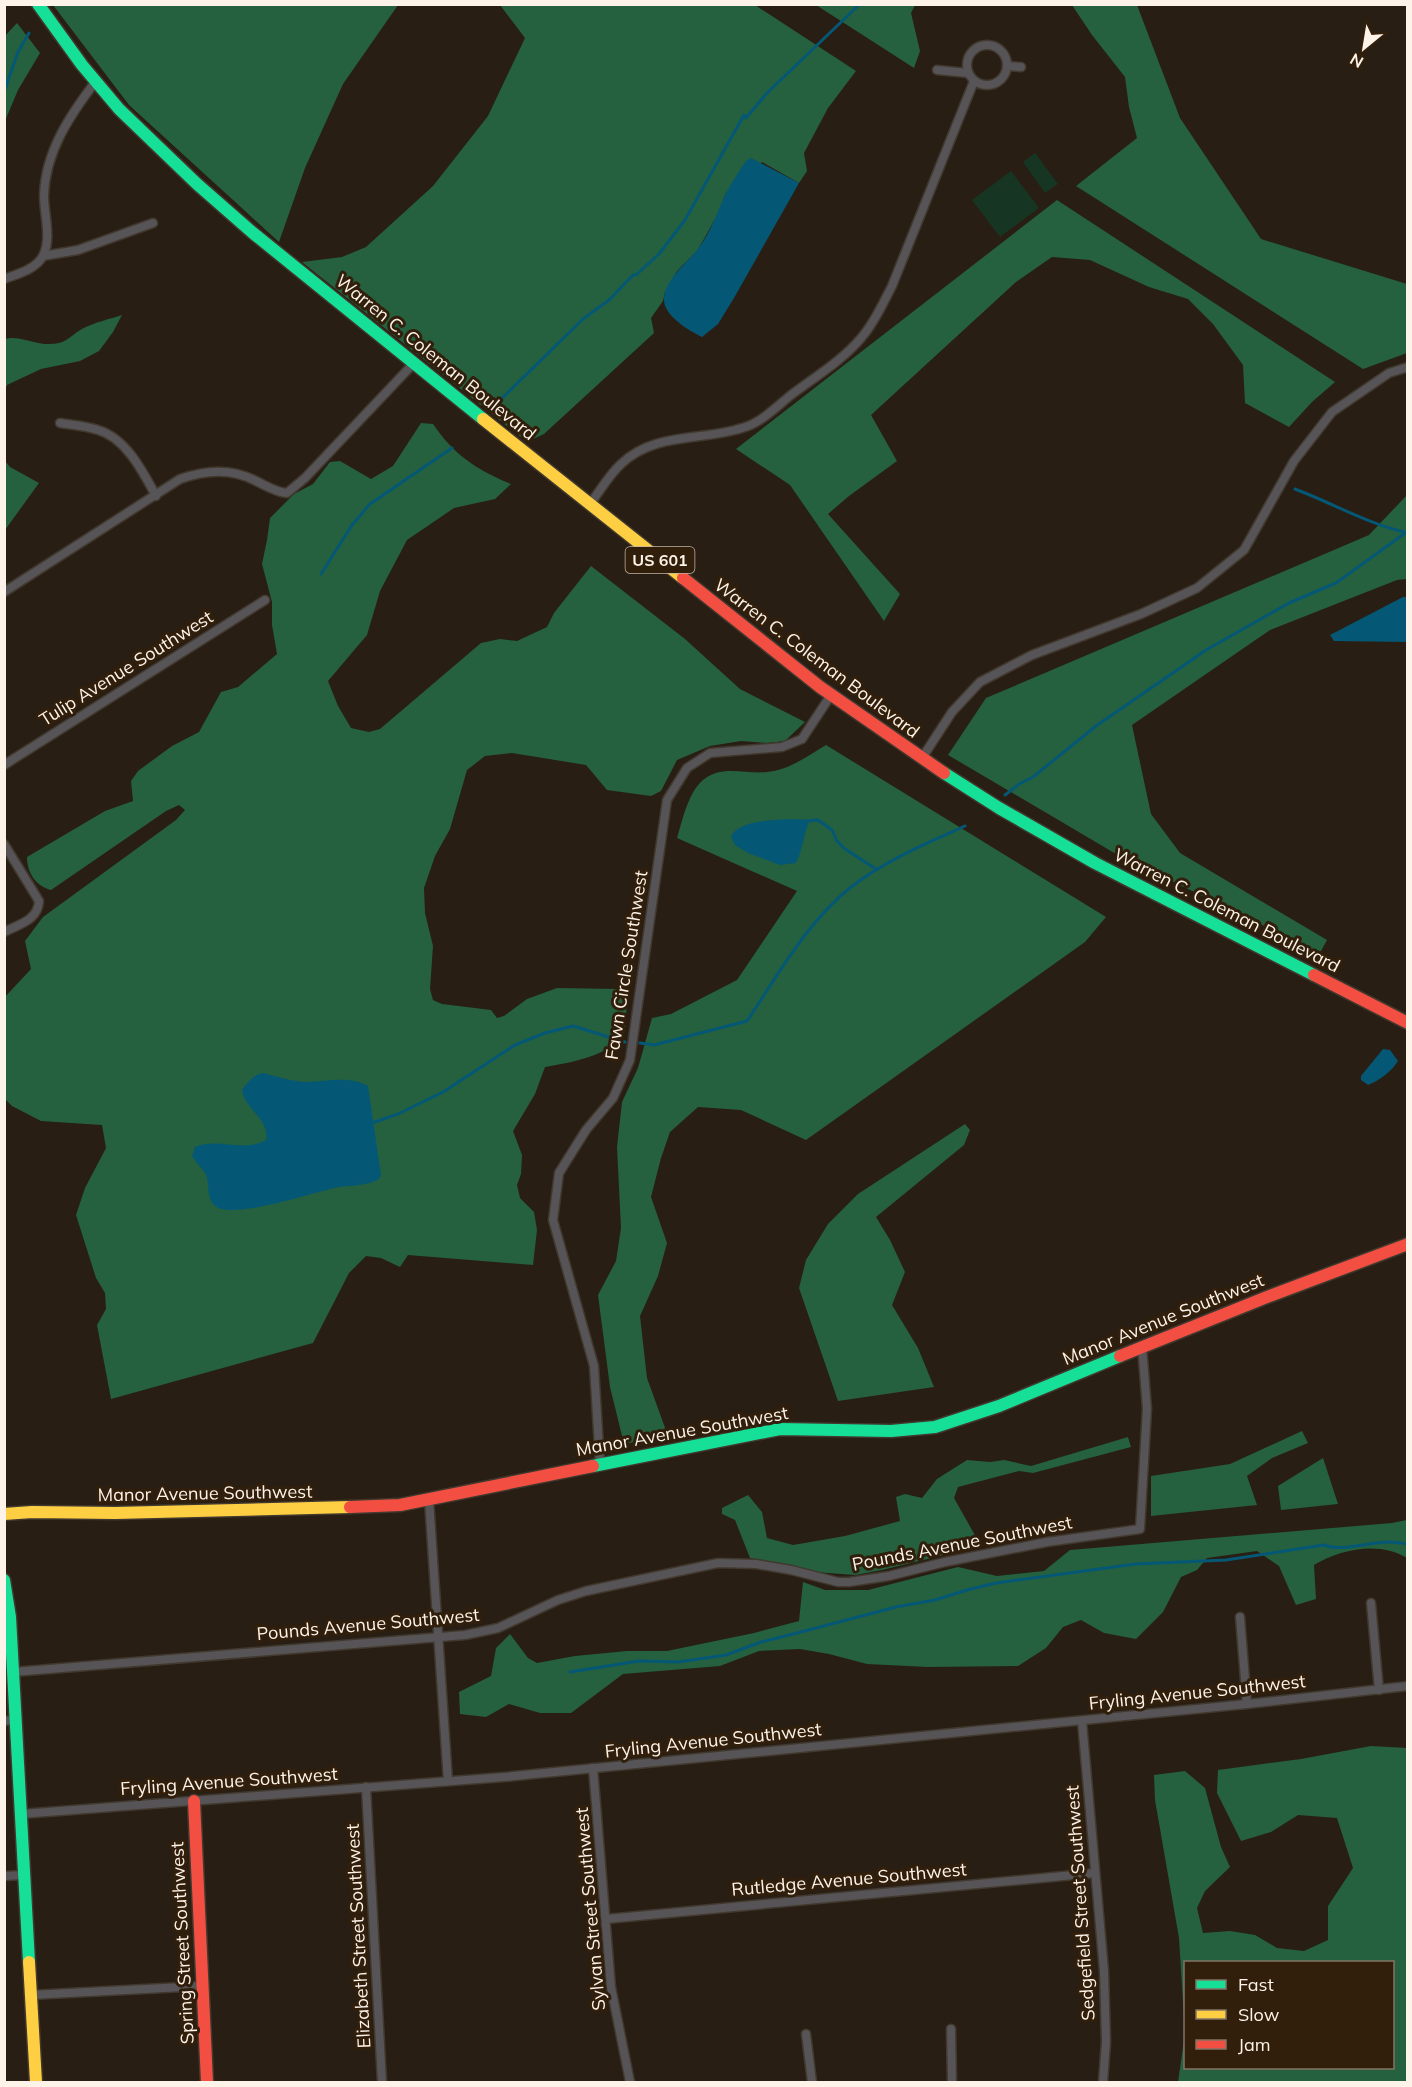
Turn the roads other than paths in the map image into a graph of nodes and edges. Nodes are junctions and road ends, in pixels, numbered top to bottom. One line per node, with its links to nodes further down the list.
1 (38, 4): 6 (main road, Warren C. Coleman Boulevard / US 601)
2 (1007, 66): 3 (street); 5 (street); 7 (street)
3 (1022, 67)
4 (937, 70): 5 (street)
5 (968, 73): 7 (street)
6 (96, 81): 9 (street); 11 (main road, Warren C. Coleman Boulevard / US 601)
7 (974, 81): 15 (street)
8 (153, 223): 9 (street)
9 (43, 256): 10 (street)
10 (4, 279)
11 (414, 363): 14 (street); 15 (main road, Warren C. Coleman Boulevard / US 601)
12 (1407, 367): 19 (street)
13 (60, 423): 14 (street)
14 (156, 496): 16 (street)
15 (590, 504): 18 (main road, Warren C. Coleman Boulevard / US 601)
16 (4, 592)
17 (265, 600): 20 (street, Tulip Avenue Southwest)
18 (831, 695): 19 (main road, Warren C. Coleman Boulevard / US 601); 26 (street, Fawn Circle Southwest)
19 (922, 758): 23 (main road, Warren C. Coleman Boulevard / US 601)
20 (4, 765)
21 (4, 844): 22 (street)
22 (4, 932)
23 (1407, 1023)
24 (1407, 1244): 25 (main road, Manor Avenue Southwest)
25 (1142, 1347): 26 (main road, Manor Avenue Southwest); 32 (street, Pounds Avenue Southwest)
26 (600, 1464): 27 (main road, Manor Avenue Southwest)
27 (429, 1500): 28 (main road, Manor Avenue Southwest); 32 (street)
28 (4, 1514)
29 (4, 1580): 33 (main road)
30 (1371, 1604): 36 (street)
31 (1240, 1617): 37 (street)
32 (439, 1638): 34 (street, Pounds Avenue Southwest); 41 (street)
33 (8, 1639): 34 (main road)
34 (13, 1672): 38 (main road)
35 (1407, 1686): 36 (street, Fryling Avenue Southwest)
36 (1379, 1690): 37 (street, Fryling Avenue Southwest)
37 (1247, 1704): 39 (street, Fryling Avenue Southwest)
38 (10, 1720): 44 (main road)
39 (1082, 1720): 40 (street, Fryling Avenue Southwest); 45 (street, Sedgefield Street Southwest)
40 (593, 1768): 41 (street, Fryling Avenue Southwest); 48 (street, Sylvan Street Southwest)
41 (448, 1781): 42 (street, Fryling Avenue Southwest)
42 (366, 1787): 43 (street, Fryling Avenue Southwest); 55 (street, Elizabeth Street Southwest)
43 (194, 1801): 44 (street, Fryling Avenue Southwest); 49 (main road, Spring Street Southwest)
44 (21, 1814): 46 (main road)
45 (1095, 1874): 48 (street, Rutledge Avenue Southwest); 59 (street, Sedgefield Street Southwest)
46 (24, 1875): 47 (street); 50 (main road)
47 (4, 1876)
48 (606, 1919): 56 (street, Sylvan Street Southwest)
49 (202, 1986): 50 (street); 54 (main road, Spring Street Southwest)
50 (31, 1995): 53 (main road)
51 (951, 2029): 58 (street)
52 (806, 2034): 57 (street)
53 (36, 2082)
54 (207, 2082)
55 (382, 2082)
56 (630, 2082)
57 (812, 2082)
58 (952, 2082)
59 (1103, 2082)

